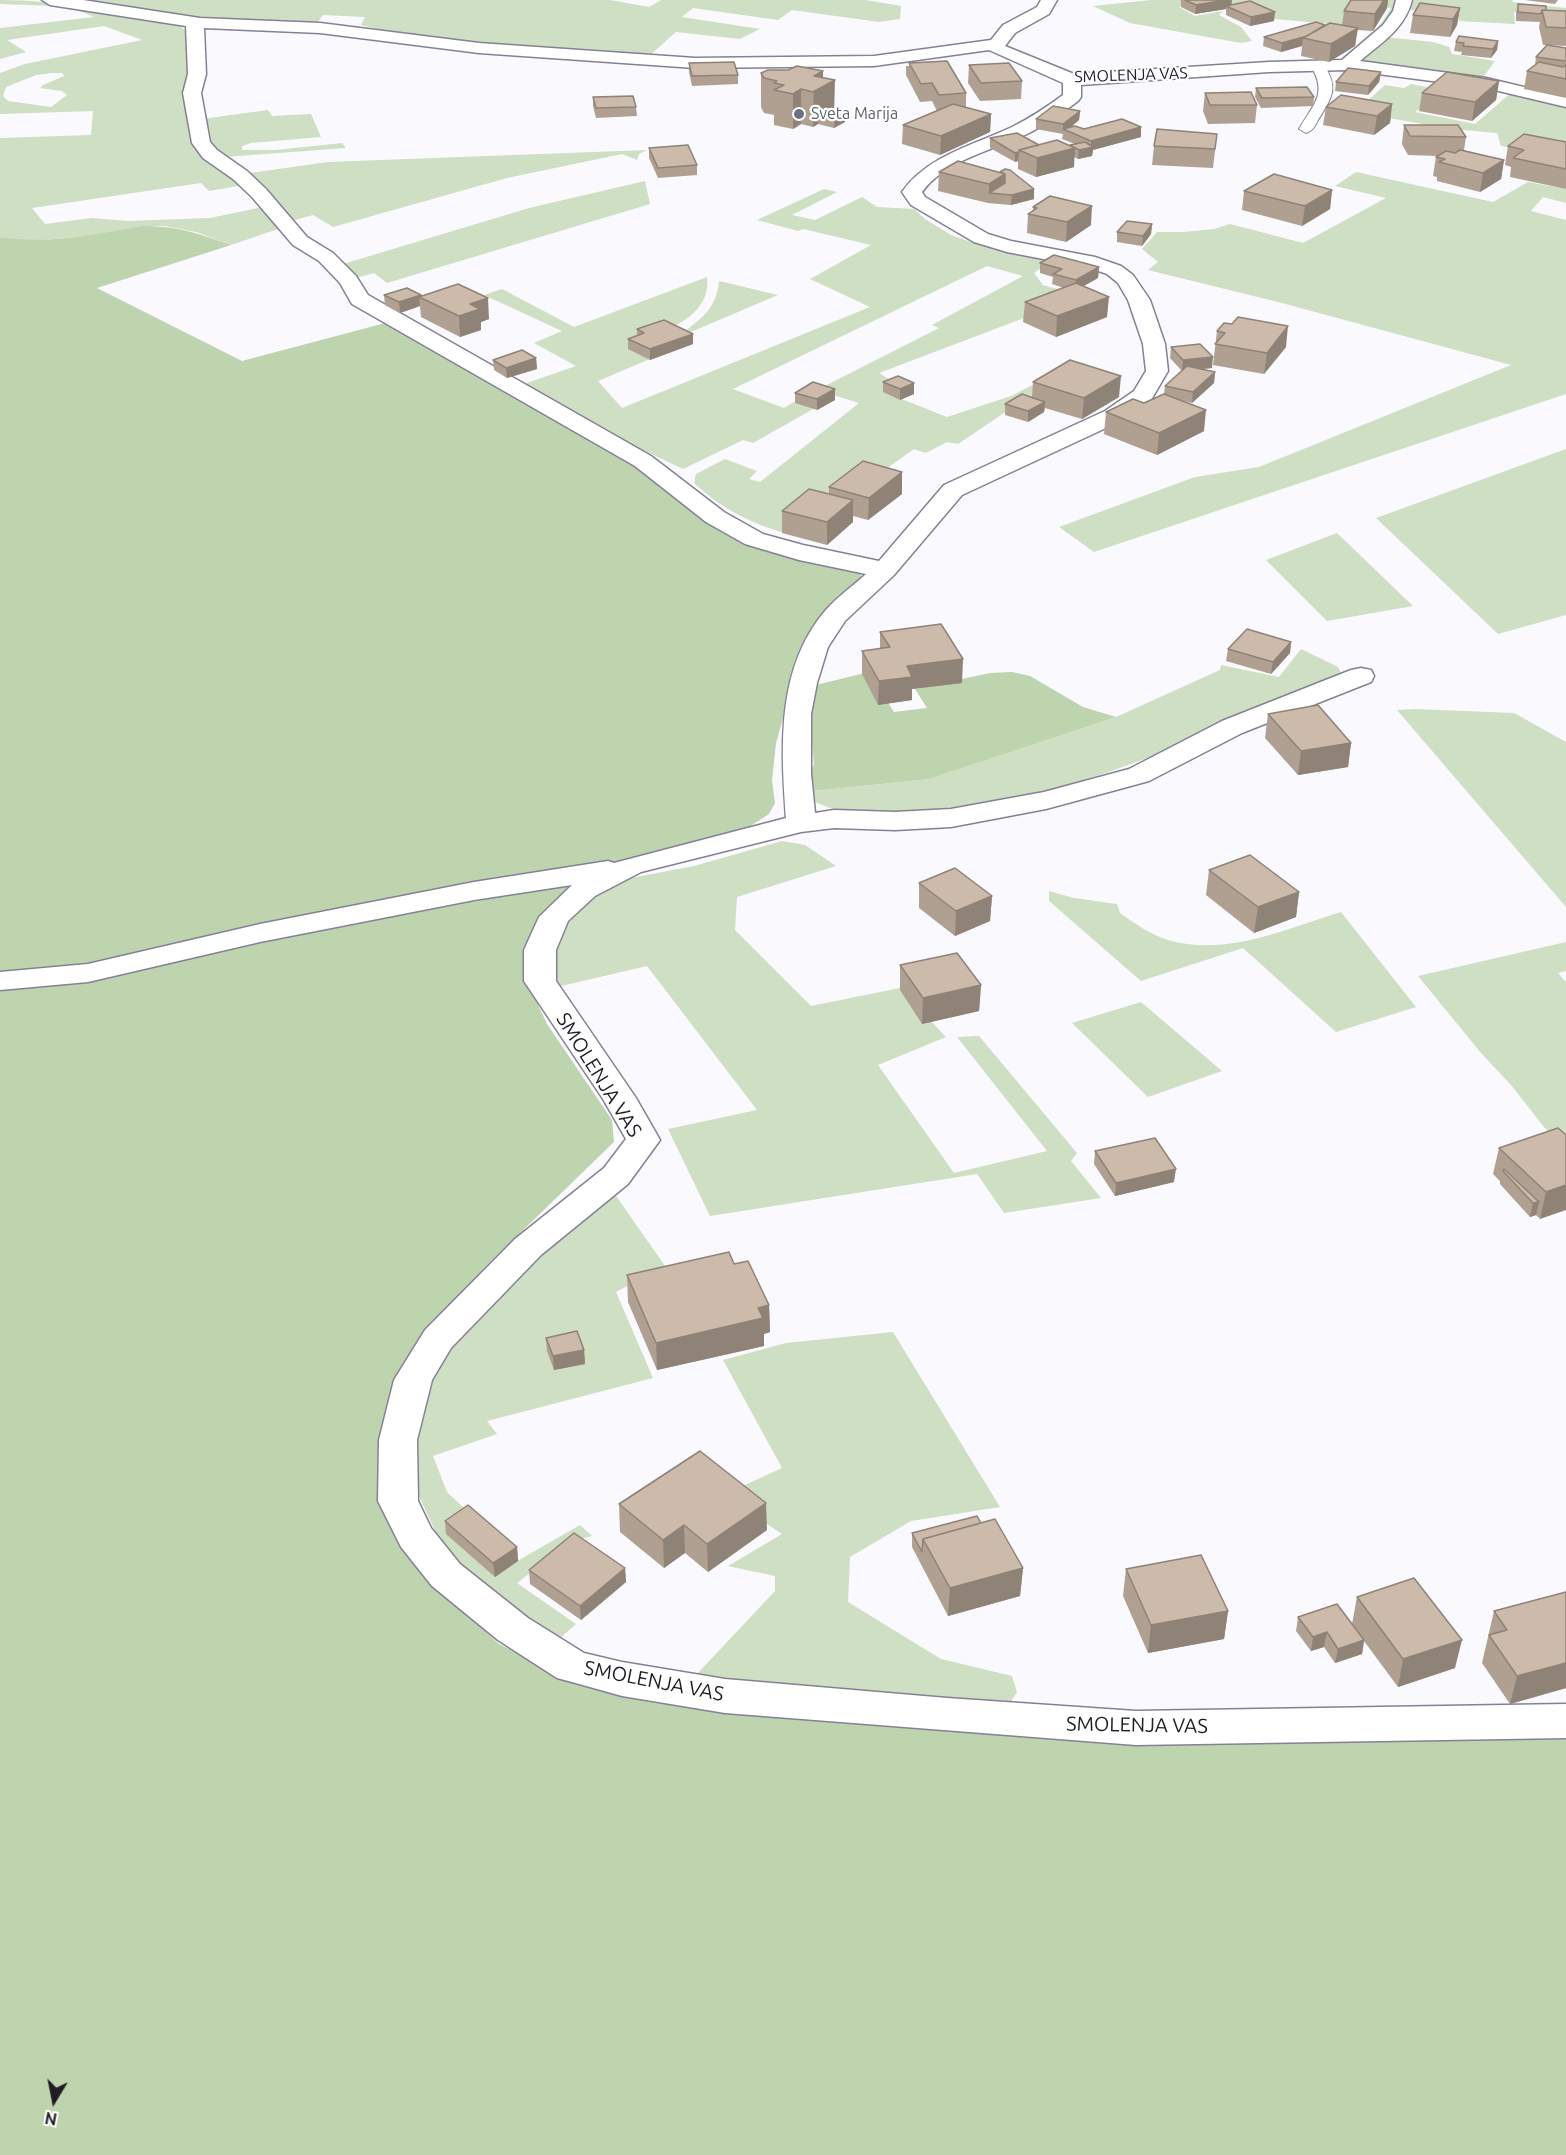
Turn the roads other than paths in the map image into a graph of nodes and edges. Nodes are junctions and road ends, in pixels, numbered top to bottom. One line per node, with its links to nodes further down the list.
1 (50, 0): 4 (street)
2 (1049, 0): 5 (street)
3 (1404, 0): 6 (street)
4 (200, 23): 5 (street); 11 (street)
5 (996, 44): 8 (street, SMOLENJA VAS)
6 (1347, 65): 7 (street, SMOLENJA VAS); 9 (street, SMOLENJA VAS)
7 (1318, 66): 8 (street, SMOLENJA VAS); 10 (lane)
8 (1072, 80): 11 (street)
9 (1566, 102)
10 (1306, 129)
11 (885, 570): 13 (street)
12 (1361, 676): 13 (street, SMOLENJA VAS)
13 (801, 823): 14 (street, SMOLENJA VAS)
14 (630, 866): 15 (street); 16 (street, SMOLENJA VAS)
15 (0, 981)
16 (1566, 1721)

